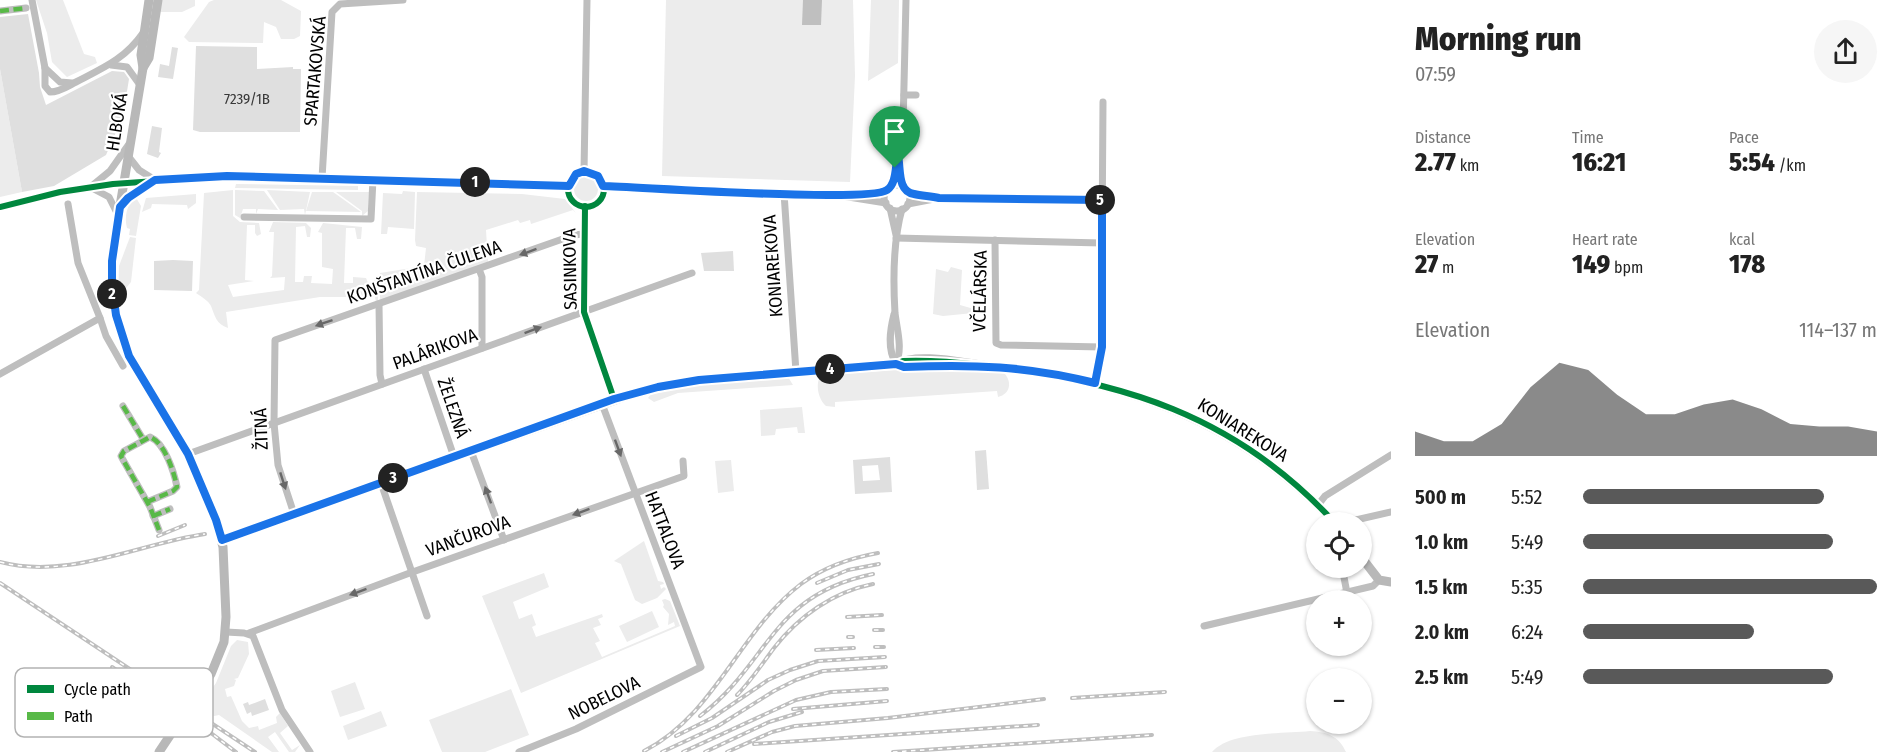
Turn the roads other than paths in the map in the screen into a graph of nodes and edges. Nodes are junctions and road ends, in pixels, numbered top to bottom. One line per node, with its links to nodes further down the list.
1 (31, 0): 13 (street)
2 (150, 0): 9 (street, HLBOKÁ)
3 (158, 0): 12 (street, HLBOKÁ)
4 (403, 0): 24 (street, SPARTAKOVSKÁ)
5 (587, 0): 23 (street)
6 (906, 0): 17 (street)
7 (24, 10): 8 (street)
8 (0, 13)
9 (143, 33): 10 (street); 12 (street, HLBOKÁ)
10 (123, 56): 11 (street); 12 (street)
11 (111, 65): 14 (street); 15 (street)
12 (143, 66): 15 (street, HLBOKÁ)
13 (53, 80): 14 (street); 16 (street); 16 (street)
14 (72, 83): 16 (street)
15 (140, 85): 20 (street, HLBOKÁ)
16 (57, 91)
17 (904, 95): 18 (street); 22 (street)
18 (916, 95)
19 (1103, 102): 37 (street)
20 (130, 142): 21 (street, HLBOKÁ); 31 (street)
21 (128, 156): 26 (street); 27 (street, HLBOKÁ)
22 (898, 156): 30 (street); 32 (street)
23 (584, 171): 28 (street); 29 (street)
24 (322, 178): 25 (street); 26 (street)
25 (373, 179): 28 (street); 44 (street)
26 (155, 180): 27 (street); 43 (street)
27 (124, 182): 31 (street); 43 (street, HLBOKÁ)
28 (569, 186): 39 (street)
29 (603, 186): 33 (street); 39 (street)
30 (903, 186): 32 (street); 34 (street)
31 (90, 187): 41 (street); 43 (street)
32 (889, 188): 35 (street); 40 (street)
33 (784, 193): 35 (street); 66 (street, KONIAREKOVA)
34 (909, 193): 36 (street); 42 (street)
35 (836, 195): 40 (street)
36 (939, 198): 37 (street); 42 (street)
37 (1102, 200): 48 (street)
38 (68, 204): 54 (street)
39 (585, 206): 45 (street, SASINKOVA)
40 (888, 206): 42 (street); 46 (street)
41 (0, 207)
42 (905, 207): 46 (street)
43 (119, 211): 76 (street, HLBOKÁ)
44 (244, 216)
45 (583, 234): 49 (street, KONŠTANTÍNA ČULENA, one-way to 49); 52 (street, SASINKOVA)
46 (896, 238): 47 (street, VČELÁRSKA); 53 (street)
47 (995, 240): 48 (street, VČELÁRSKA); 56 (street, VČELÁRSKA)
48 (1102, 243): 56 (street)
49 (479, 269): 51 (street, KONŠTANTÍNA ČULENA); 57 (street)
50 (692, 273): 52 (street, PALÁRIKOVA)
51 (379, 304): 55 (street, KONŠTANTÍNA ČULENA, one-way to 55); 69 (street)
52 (584, 312): 57 (street, PALÁRIKOVA, one-way to 52); 70 (street, SASINKOVA)
53 (895, 312): 58 (street); 59 (street)
54 (100, 318): 64 (street); 67 (street)
55 (275, 340): 73 (street, ŽITNÁ)
56 (1102, 347): 68 (street)
57 (482, 348): 65 (street, PALÁRIKOVA)
58 (900, 350): 60 (street); 61 (street)
59 (891, 354): 61 (street); 62 (street)
60 (912, 361): 61 (street, KONIAREKOVA); 63 (street, KONIAREKOVA)
61 (896, 364): 62 (street, KONIAREKOVA); 63 (street, KONIAREKOVA)
62 (882, 365): 66 (street, KONIAREKOVA)
63 (979, 365): 68 (street, KONIAREKOVA)
64 (123, 366)
65 (424, 369): 69 (street, PALÁRIKOVA); 78 (street, ŽELEZNÁ)
66 (796, 372): 70 (street, KONIAREKOVA)
67 (0, 374)
68 (1095, 383): 83 (street, KONIAREKOVA)
69 (382, 384): 73 (street, PALÁRIKOVA)
70 (614, 399): 71 (street, KONIAREKOVA)
71 (602, 404): 75 (street, KONIAREKOVA); 81 (street, HATTALOVA, one-way to 81)
72 (123, 406): 74 (street)
73 (274, 423): 76 (street, PALÁRIKOVA); 87 (street, ŽITNÁ, one-way to 87)
74 (143, 440): 82 (street); 82 (street)
75 (471, 451): 78 (street, KONIAREKOVA); 92 (street, one-way to 75)
76 (188, 454): 91 (street, HLBOKÁ)
77 (1391, 455): 83 (street)
78 (454, 457): 80 (street, KONIAREKOVA)
79 (683, 461): 81 (street, VANČUROVA)
80 (381, 483): 87 (street, KONIAREKOVA); 94 (street)
81 (636, 492): 92 (street, VANČUROVA, one-way to 92); 103 (street, HATTALOVA)
82 (147, 502): 88 (street)
83 (1318, 505): 85 (street, KONIAREKOVA)
84 (170, 509): 88 (street)
85 (1325, 512)
86 (1391, 512): 89 (street)
87 (294, 514): 91 (street, KONIAREKOVA)
88 (153, 516): 90 (street)
89 (1372, 516)
90 (159, 530)
91 (222, 540): 101 (street, HLBOKÁ)
92 (504, 540): 94 (street, VANČUROVA)
93 (1372, 571): 95 (street)
94 (413, 572): 99 (street); 102 (street, VANČUROVA, one-way to 102)
95 (1379, 580): 96 (street); 97 (street)
96 (1391, 582)
97 (1358, 590)
98 (1306, 602): 100 (street)
99 (427, 616)
100 (1204, 626)
101 (226, 632): 102 (street); 104 (street)
102 (249, 633): 108 (street)
103 (701, 668): 109 (street, NOBELOVA)
104 (213, 671)
105 (171, 737): 106 (street); 107 (street)
106 (154, 752)
107 (163, 752)
108 (310, 752)
109 (519, 752)

